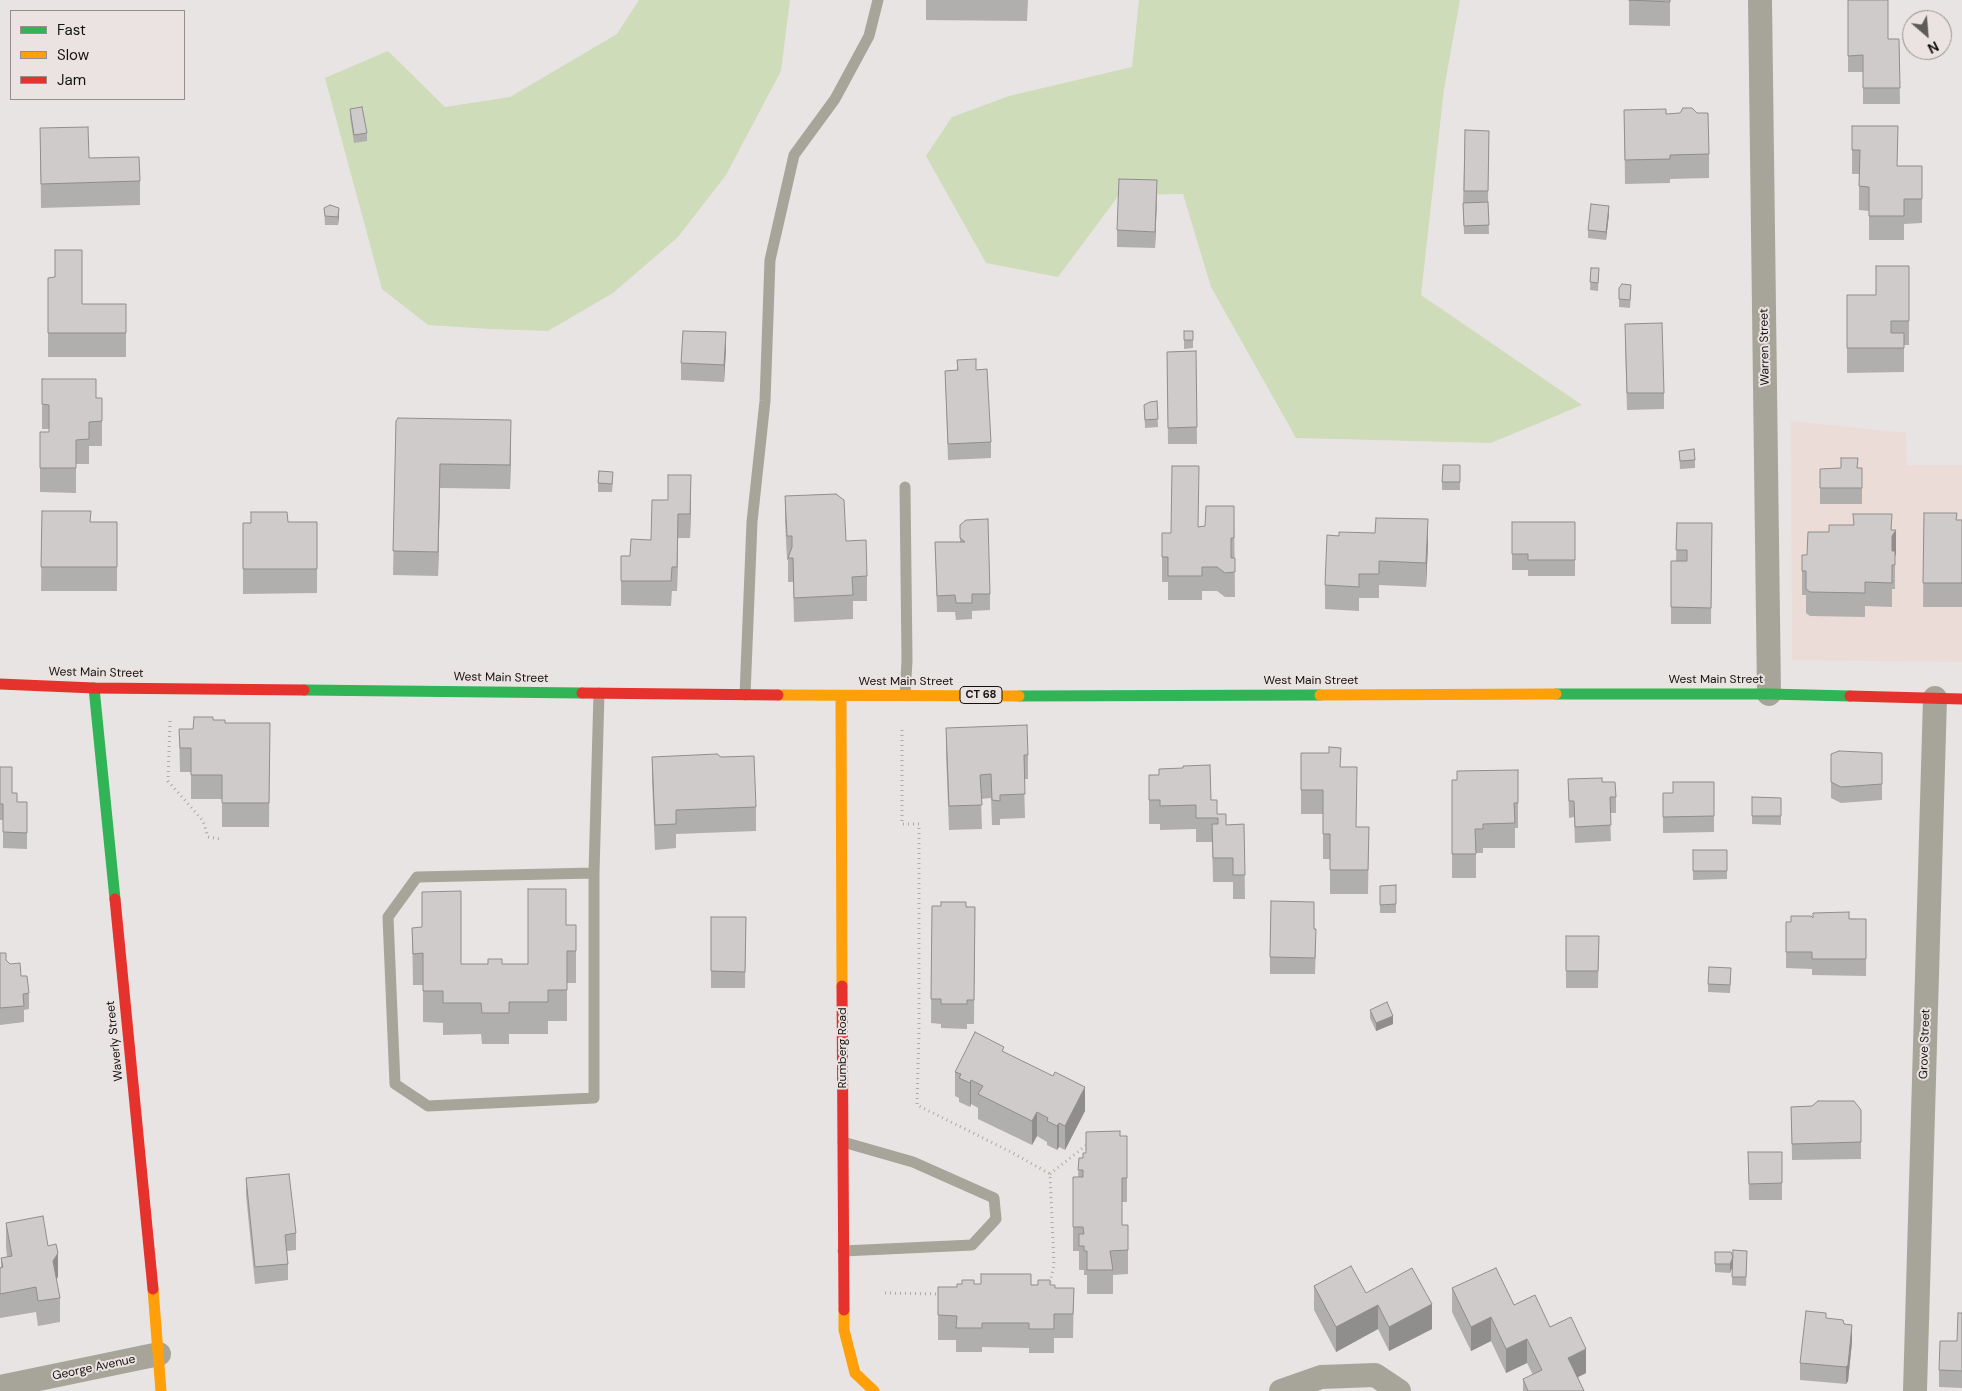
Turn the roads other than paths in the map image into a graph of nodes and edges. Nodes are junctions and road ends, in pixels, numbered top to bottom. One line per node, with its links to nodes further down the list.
1 (878, 0): 8 (lane)
2 (1760, 0): 7 (street, Warren Street)
3 (904, 487): 9 (lane)
4 (0, 684): 5 (main road, West Main Street / CT 68)
5 (94, 688): 6 (main road, West Main Street / CT 68); 16 (main road, Waverly Street)
6 (599, 693): 8 (main road, West Main Street / CT 68); 13 (lane)
7 (1769, 694): 9 (main road, West Main Street / CT 68); 11 (main road, West Main Street / CT 68)
8 (744, 695): 10 (main road, West Main Street / CT 68)
9 (905, 695): 10 (main road, West Main Street / CT 68)
10 (841, 696): 14 (main road, Rumberg Road)
11 (1935, 698): 12 (main road, West Main Street / CT 68); 22 (street, Grove Street)
12 (1962, 698)
13 (594, 873): 13 (lane)
14 (843, 1142): 15 (main road, Rumberg Road); 15 (lane)
15 (844, 1251): 19 (main road, Rumberg Road)
16 (159, 1354): 17 (street, George Avenue); 18 (main road, Waverly Street)
17 (0, 1387)
18 (161, 1391)
19 (874, 1391)
20 (1281, 1391): 21 (street)
21 (1399, 1391)
22 (1915, 1391)

